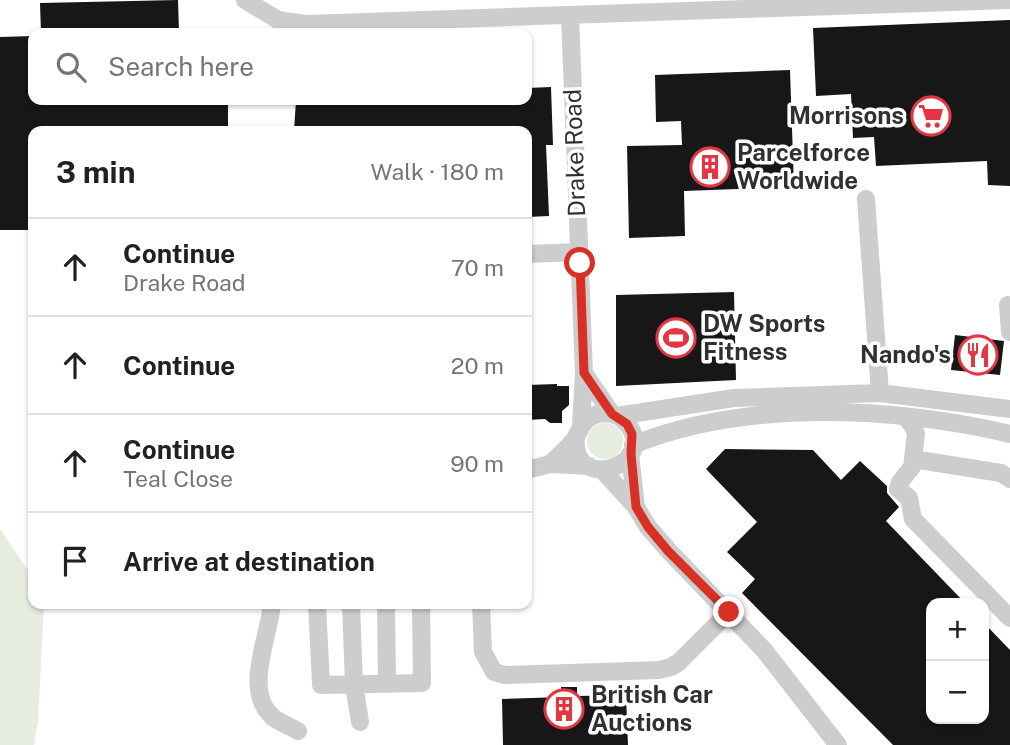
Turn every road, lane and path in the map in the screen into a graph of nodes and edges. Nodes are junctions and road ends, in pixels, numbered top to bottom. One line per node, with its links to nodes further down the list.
1 (245, 0): 3 (street)
2 (1009, 0): 3 (street)
3 (570, 16): 5 (street, Drake Road)
4 (866, 199): 10 (street)
5 (579, 252): 6 (street); 9 (street, Drake Road)
6 (532, 254)
7 (1009, 305): 8 (street)
8 (1010, 332)
9 (584, 373): 12 (street); 14 (street, Drake Road)
10 (880, 393): 11 (street); 12 (street)
11 (1010, 409)
12 (615, 415): 14 (street); 16 (street)
13 (905, 417): 15 (street); 16 (street); 17 (street)
14 (578, 432): 18 (street); 19 (street)
15 (1010, 434)
16 (632, 449): 19 (street); 22 (street)
17 (913, 459): 21 (street); 30 (street)
18 (550, 464): 19 (street); 20 (street)
19 (595, 468): 22 (street)
20 (532, 469)
21 (1010, 479)
22 (636, 507): 29 (street)
23 (272, 609): 34 (street)
24 (317, 609): 32 (street)
25 (351, 609): 32 (street)
26 (386, 609): 31 (street)
27 (421, 609): 31 (street)
28 (481, 609): 29 (street)
29 (729, 612): 35 (street)
30 (1010, 618)
31 (387, 684): 32 (street)
32 (354, 685): 33 (street)
33 (360, 722)
34 (298, 731)
35 (838, 745)

